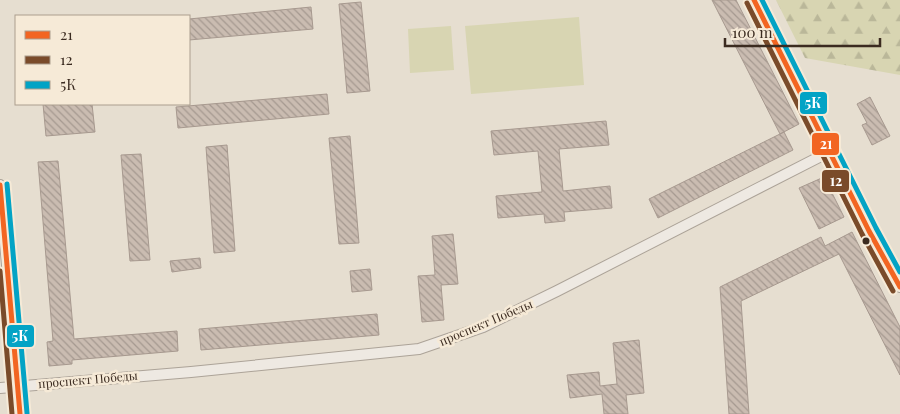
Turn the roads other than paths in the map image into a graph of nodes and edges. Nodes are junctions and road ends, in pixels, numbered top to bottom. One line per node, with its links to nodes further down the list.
1 (754, 0): 2 (street)
2 (831, 151): 4 (street); 5 (street, проспект Победы)
3 (0, 185): 5 (street)
4 (900, 287)
5 (18, 386): 6 (street, проспект Победы); 7 (street)
6 (0, 388)
7 (20, 414)

